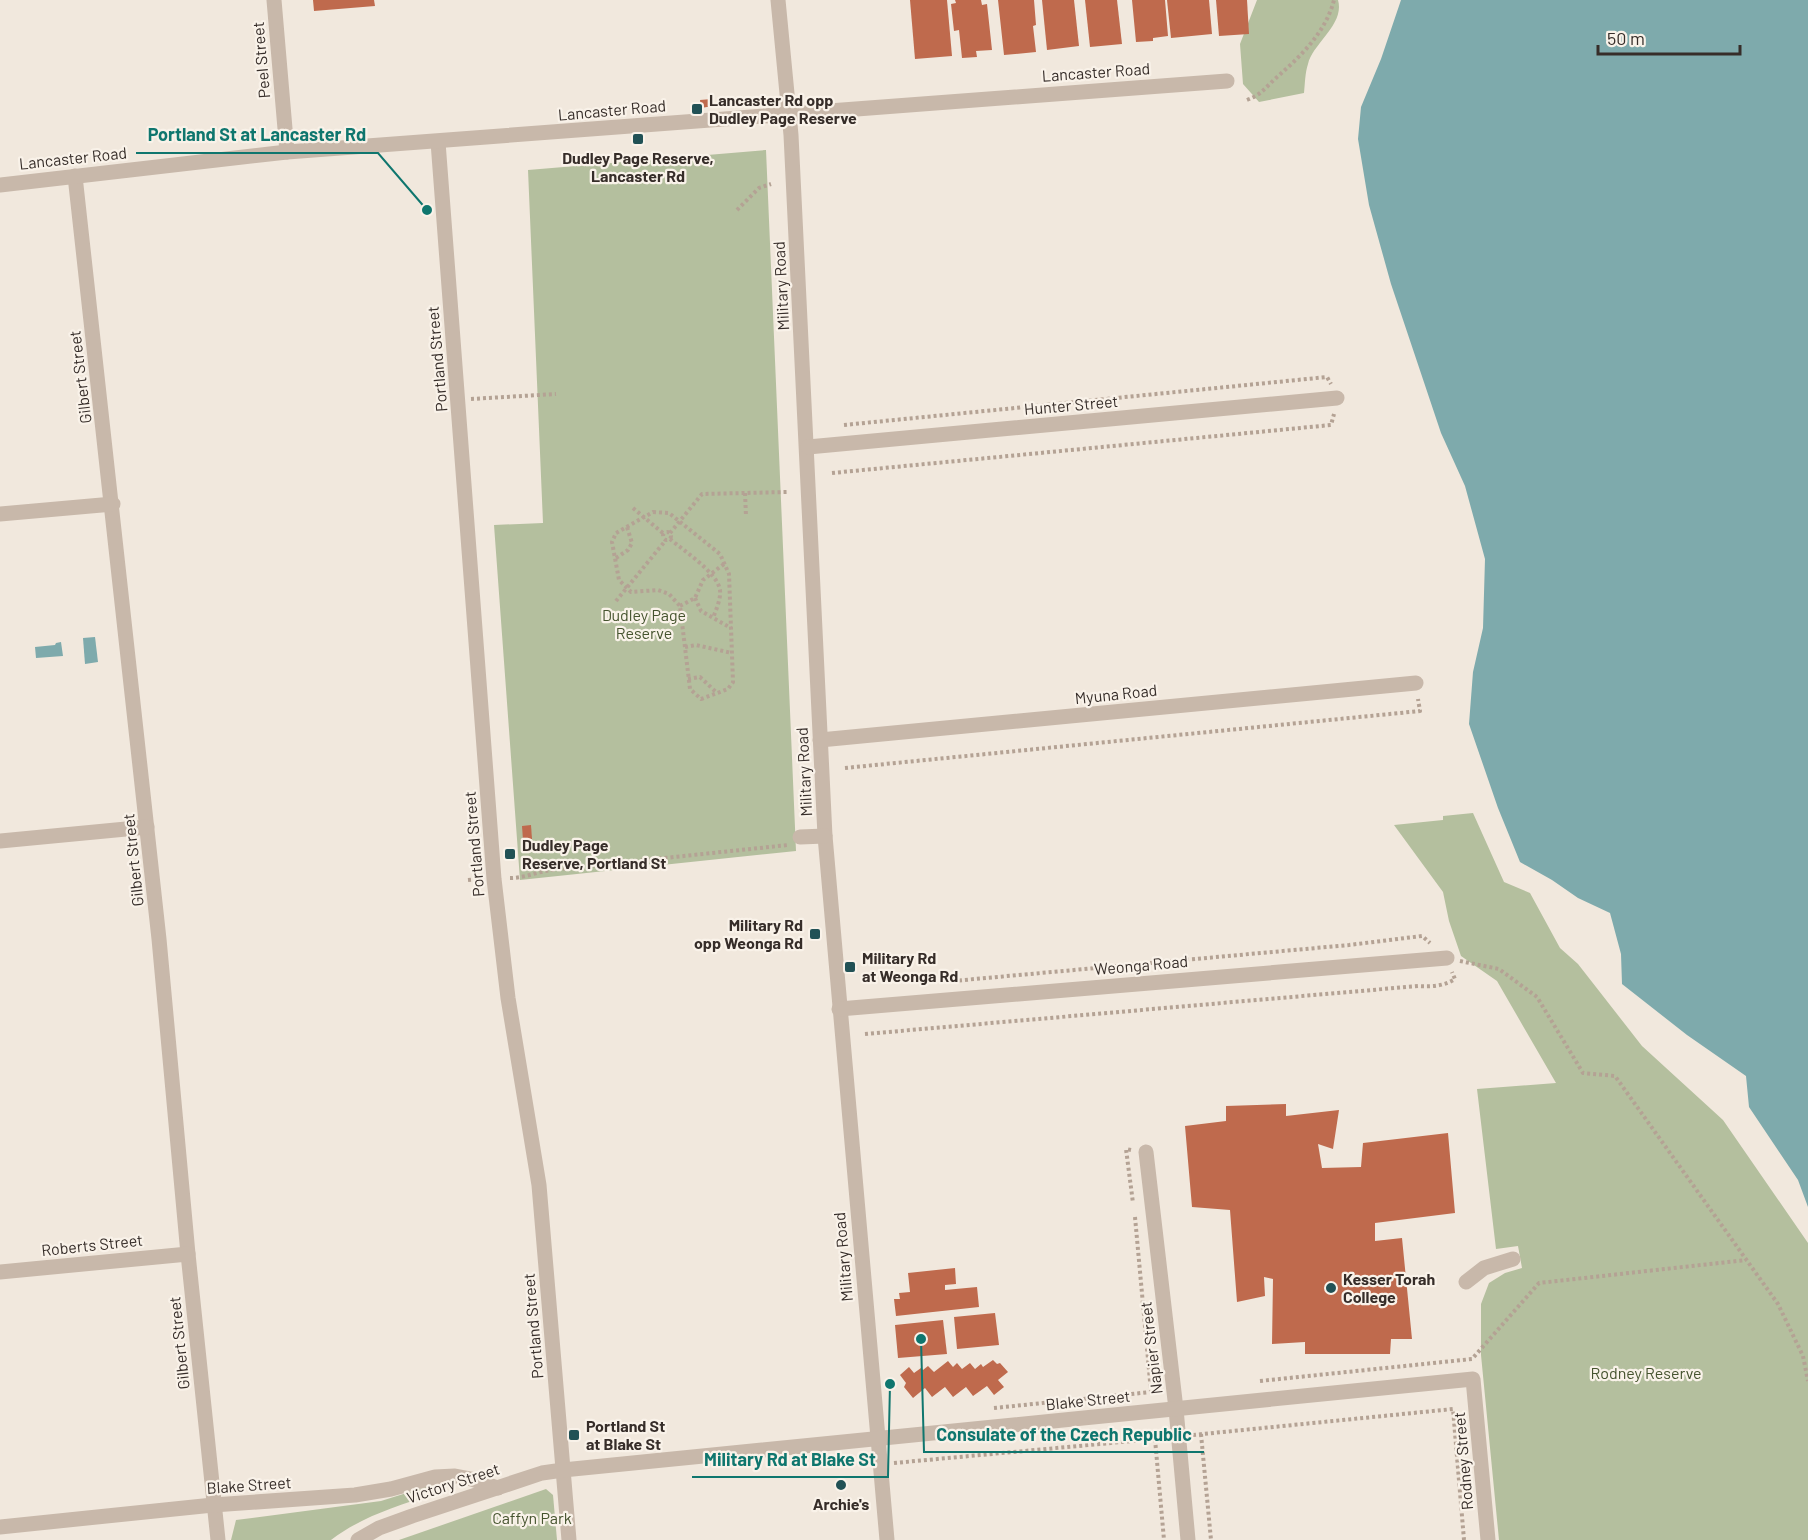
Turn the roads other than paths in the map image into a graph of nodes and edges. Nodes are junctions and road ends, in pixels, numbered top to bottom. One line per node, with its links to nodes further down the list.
1 (274, 0): 6 (street, Peel Street)
2 (778, 0): 4 (street, Military Road)
3 (1227, 81): 4 (street, Lancaster Road)
4 (790, 114): 5 (street, Lancaster Road); 10 (street, Military Road)
5 (438, 142): 6 (street, Lancaster Road); 29 (street, Portland Street)
6 (286, 152): 7 (street, Lancaster Road)
7 (75, 176): 8 (street, Lancaster Road); 11 (street, Gilbert Street)
8 (0, 185)
9 (1337, 398): 10 (street, Hunter Street)
10 (808, 447): 14 (street, Military Road)
11 (113, 504): 12 (street); 15 (street, Gilbert Street)
12 (0, 514)
13 (1416, 683): 14 (street, Myuna Road)
14 (820, 740): 16 (street, Military Road)
15 (147, 827): 17 (street); 22 (street, Gilbert Street)
16 (825, 836): 18 (street); 20 (street, Military Road)
17 (0, 841)
18 (795, 841)
19 (1447, 958): 20 (street, Weonga Road)
20 (839, 1009): 28 (street, Military Road)
21 (1146, 1152): 27 (street, Napier Street)
22 (188, 1254): 24 (street, Roberts Street); 31 (street, Gilbert Street)
23 (1513, 1259): 25 (street)
24 (0, 1272)
25 (1466, 1282)
26 (1473, 1379): 27 (street, Blake Street); 38 (street, Rodney Street)
27 (1176, 1409): 28 (street, Blake Street); 37 (street, Napier Street)
28 (878, 1439): 29 (street, Blake Street); 36 (street, Military Road)
29 (563, 1470): 30 (street, Victory Street); 35 (street, Portland Street)
30 (498, 1488): 31 (street, Blake Street); 34 (street, Victory Street)
31 (213, 1505): 32 (street, Blake Street); 33 (street, Gilbert Street)
32 (0, 1527)
33 (218, 1540)
34 (358, 1540)
35 (570, 1540)
36 (887, 1540)
37 (1188, 1540)
38 (1488, 1540)

